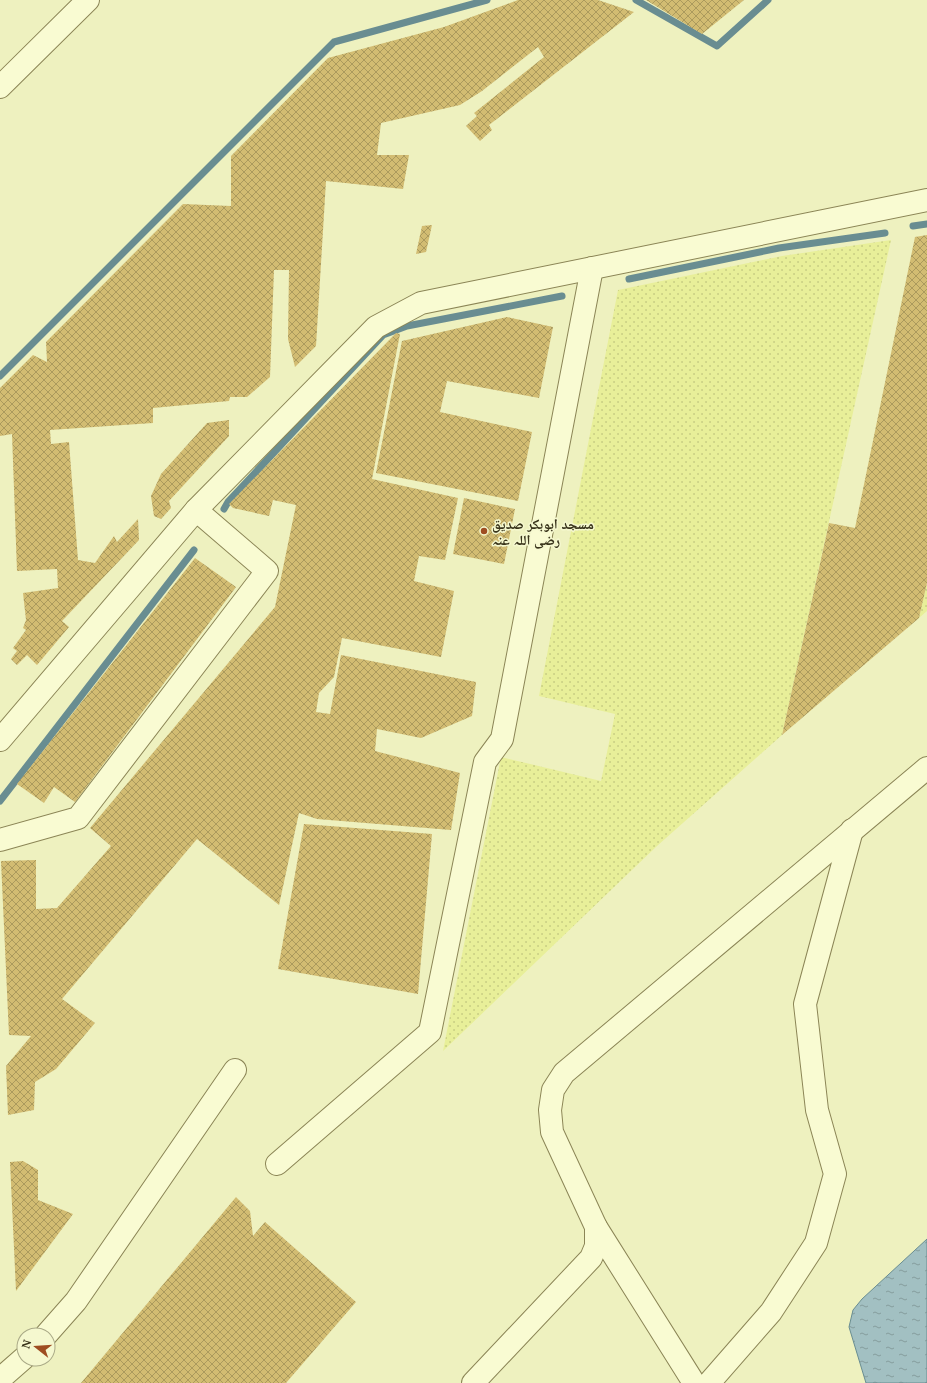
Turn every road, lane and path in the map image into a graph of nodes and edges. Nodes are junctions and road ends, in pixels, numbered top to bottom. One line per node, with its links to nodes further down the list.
1 (88, 0): 2 (lane)
2 (0, 87)
3 (927, 200): 4 (lane)
4 (592, 268): 5 (lane); 11 (lane)
5 (196, 510): 6 (lane); 9 (lane)
6 (0, 740)
7 (927, 768): 8 (lane)
8 (852, 830): 12 (lane); 18 (lane)
9 (0, 840)
10 (235, 1070): 13 (lane)
11 (277, 1164)
12 (596, 1227): 16 (lane); 17 (lane)
13 (53, 1327)
14 (16, 1365): 15 (lane)
15 (0, 1379)
16 (473, 1383)
17 (694, 1383)
18 (709, 1383)

